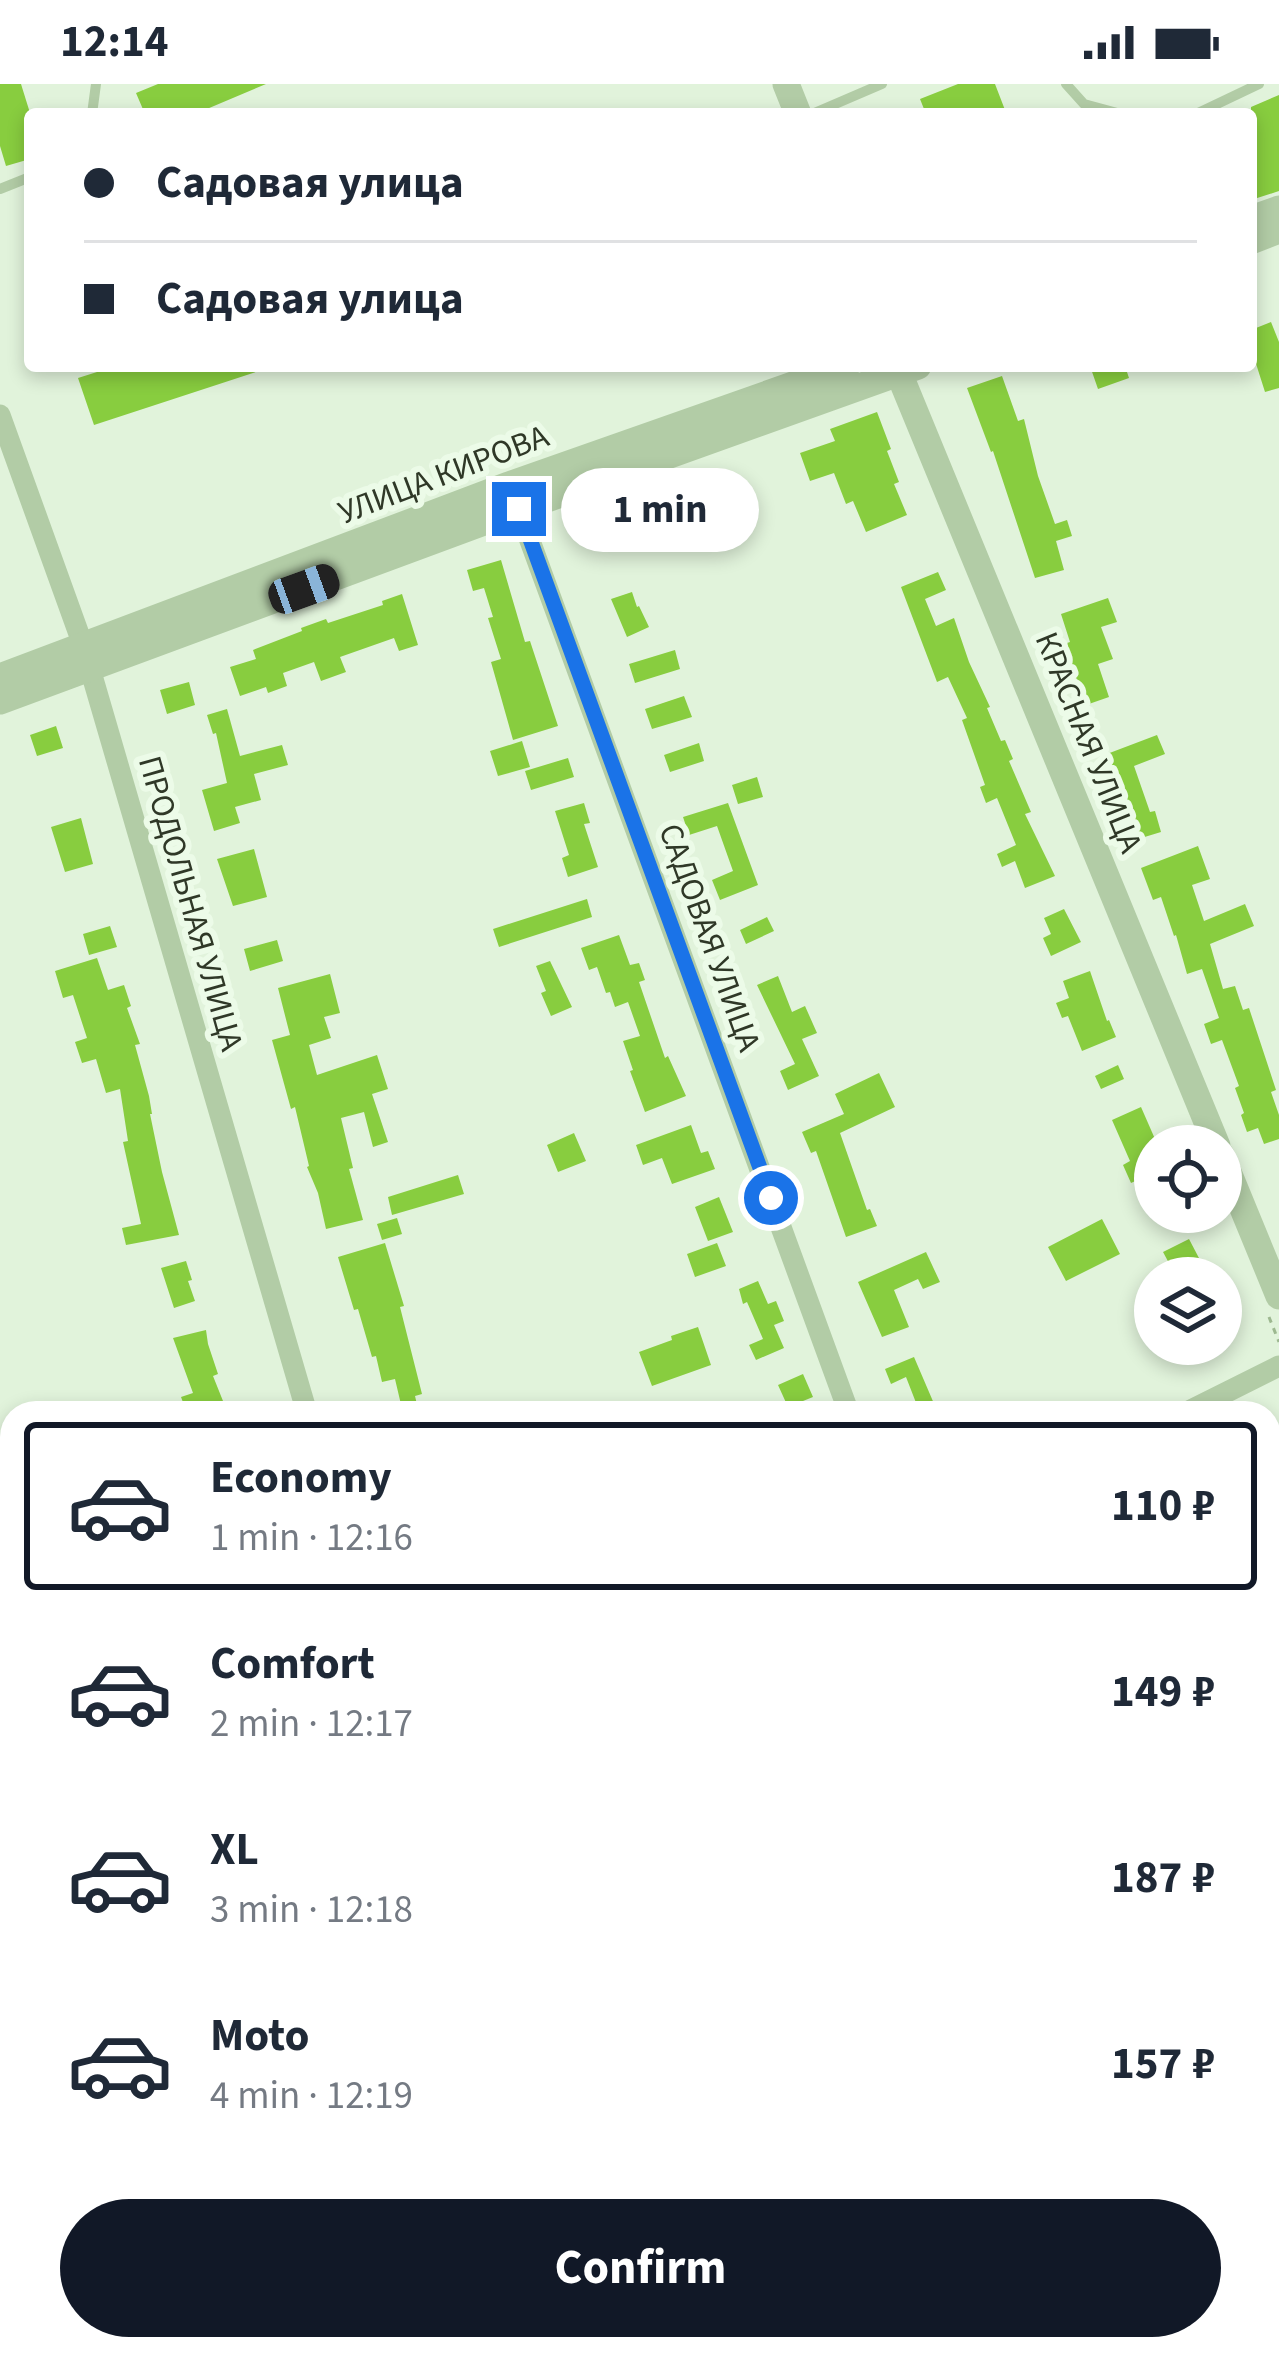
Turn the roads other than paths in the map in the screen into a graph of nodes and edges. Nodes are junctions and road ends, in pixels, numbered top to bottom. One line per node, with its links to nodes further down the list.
1 (882, 84): 4 (lane)
2 (1066, 84): 5 (lane)
3 (1259, 84): 6 (lane)
4 (826, 108)
5 (1099, 108)
6 (1209, 108)
7 (832, 372): 11 (street, УЛИЦА КИРОВА)
8 (892, 372): 11 (street, УЛИЦА КИРОВА)
9 (906, 372): 15 (street, КРАСНАЯ УЛИЦА)
10 (0, 416): 12 (street, ПРОДОЛЬНАЯ УЛИЦА)
11 (514, 497): 12 (street, УЛИЦА КИРОВА); 20 (street, САДОВАЯ УЛИЦА)
12 (86, 658): 13 (street, УЛИЦА КИРОВА); 14 (street, УЛИЦА КИРОВА); 19 (street, ПРОДОЛЬНАЯ УЛИЦА)
13 (0, 677)
14 (0, 701)
15 (1209, 1125)
16 (1242, 1206): 17 (street)
17 (1279, 1295)
18 (1279, 1366): 21 (street)
19 (303, 1401)
20 (845, 1401)
21 (1209, 1401)

